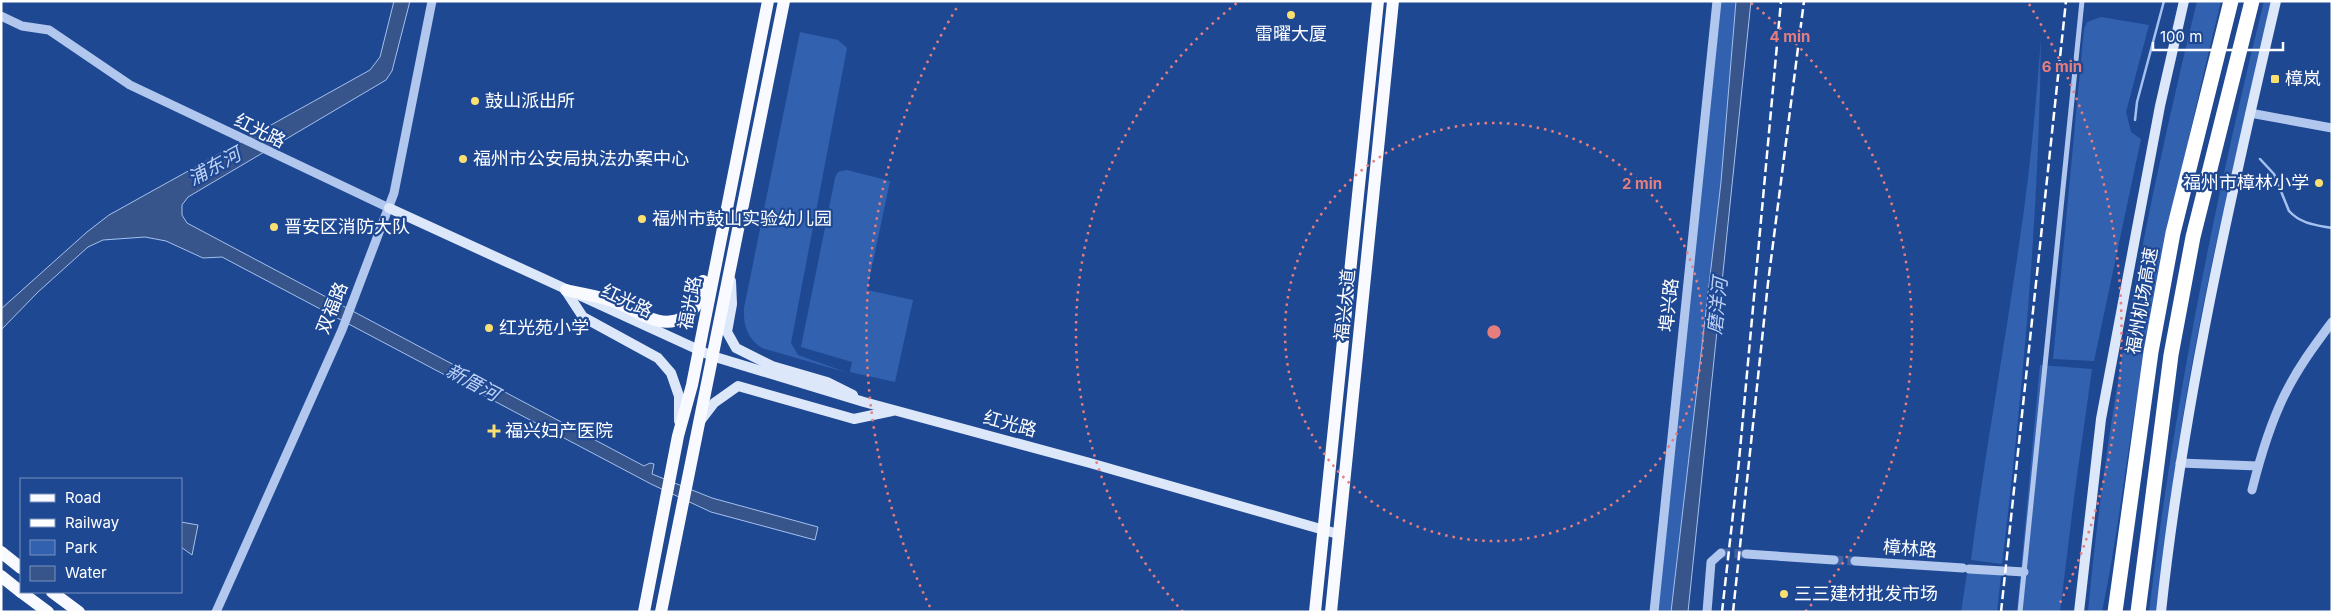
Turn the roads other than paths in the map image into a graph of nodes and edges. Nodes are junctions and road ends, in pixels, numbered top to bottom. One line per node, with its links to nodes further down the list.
1 (432, 1): 15 (street, 双福路)
2 (768, 1): 16 (main road, 福光路)
3 (784, 1): 17 (main road, 福光路)
4 (1378, 1): 29 (main road, 福兴大道)
5 (1393, 1): 30 (main road, 福兴大道)
6 (1717, 1): 49 (street, 埠兴路)
7 (2082, 1): 37 (street)
8 (2184, 1): 52 (main road)
9 (2231, 1): 53 (highway, 福州机场高速)
10 (2252, 1): 54 (highway)
11 (2276, 1): 13 (main road)
12 (1, 16): 15 (street, 红光路)
13 (2250, 113): 14 (street); 26 (main road)
14 (2332, 128)
15 (389, 208): 18 (main road, 红光路); 44 (street, 双福路)
16 (724, 220): 18 (main road); 20 (main road, 福光路)
17 (730, 270): 21 (main road, 福光路); 22 (main road)
18 (566, 290): 20 (main road, 红光路); 25 (main road)
19 (2332, 322): 27 (street)
20 (698, 351): 21 (main road, 红光路); 25 (main road, 福光路)
21 (712, 356): 22 (main road, 红光路); 24 (main road, 福光路)
22 (864, 402): 23 (main road, 红光路)
23 (895, 410): 24 (main road); 29 (main road, 红光路)
24 (698, 425): 46 (main road, 福光路)
25 (678, 436): 45 (main road, 福光路)
26 (2180, 463): 27 (street); 55 (main road)
27 (2258, 466): 28 (street)
28 (2252, 490)
29 (1324, 530): 30 (main road, 红光路); 47 (main road, 福兴大道)
30 (1338, 534): 48 (main road, 福兴大道)
31 (1, 552): 36 (main road)
32 (1721, 552): 50 (street)
33 (1746, 554): 34 (street)
34 (1834, 560)
35 (1855, 561): 37 (street, 樟林路)
36 (20, 567)
37 (2024, 572): 51 (street)
38 (1, 576): 39 (main road)
39 (20, 591)
40 (22, 593): 42 (main road)
41 (53, 593): 43 (main road)
42 (48, 612)
43 (79, 612)
44 (216, 612)
45 (644, 612)
46 (661, 612)
47 (1315, 612)
48 (1331, 612)
49 (1654, 612)
50 (1707, 612)
51 (2020, 612)
52 (2079, 612)
53 (2116, 612)
54 (2138, 612)
55 (2161, 612)

